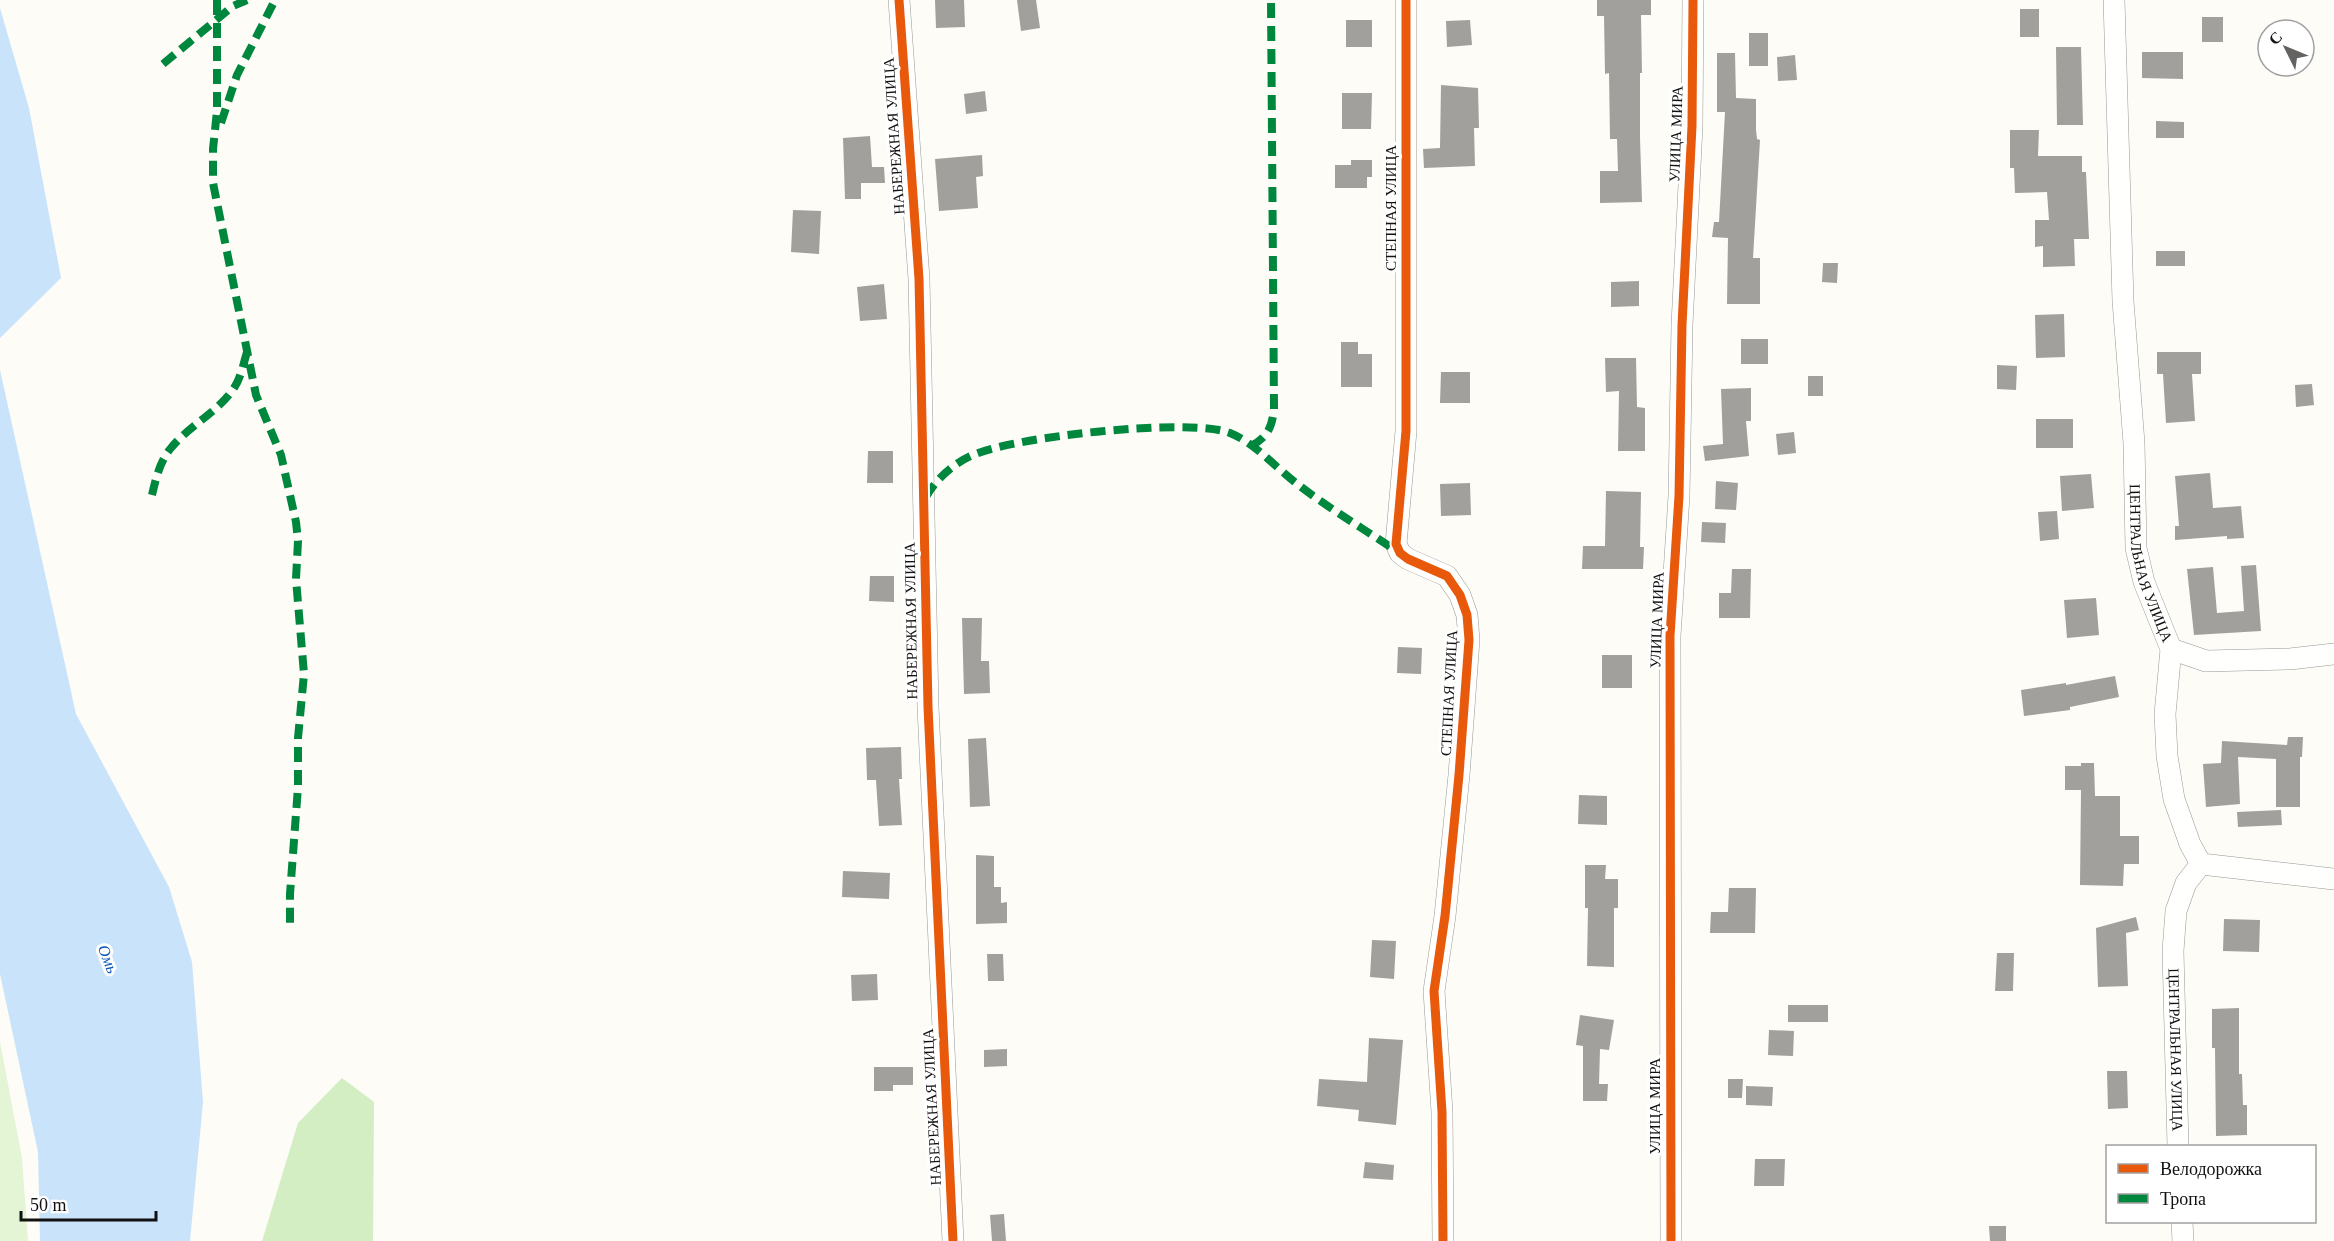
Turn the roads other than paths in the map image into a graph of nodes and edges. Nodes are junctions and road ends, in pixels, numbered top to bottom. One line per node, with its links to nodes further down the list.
1 (899, 0): 11 (street, НАБЕРЕЖНАЯ УЛИЦА)
2 (1406, 0): 12 (street, СТЕПНАЯ УЛИЦА)
3 (1693, 0): 13 (street, УЛИЦА МИРА)
4 (2114, 0): 5 (street, ЦЕНТРАЛЬНАЯ УЛИЦА)
5 (2171, 649): 6 (street); 7 (street, ЦЕНТРАЛЬНАЯ УЛИЦА)
6 (2334, 654)
7 (2201, 864): 8 (street); 9 (street, ЦЕНТРАЛЬНАЯ УЛИЦА)
8 (2334, 879)
9 (2178, 1145)
10 (2182, 1223): 14 (street)
11 (953, 1241)
12 (1443, 1241)
13 (1671, 1241)
14 (2183, 1241)

